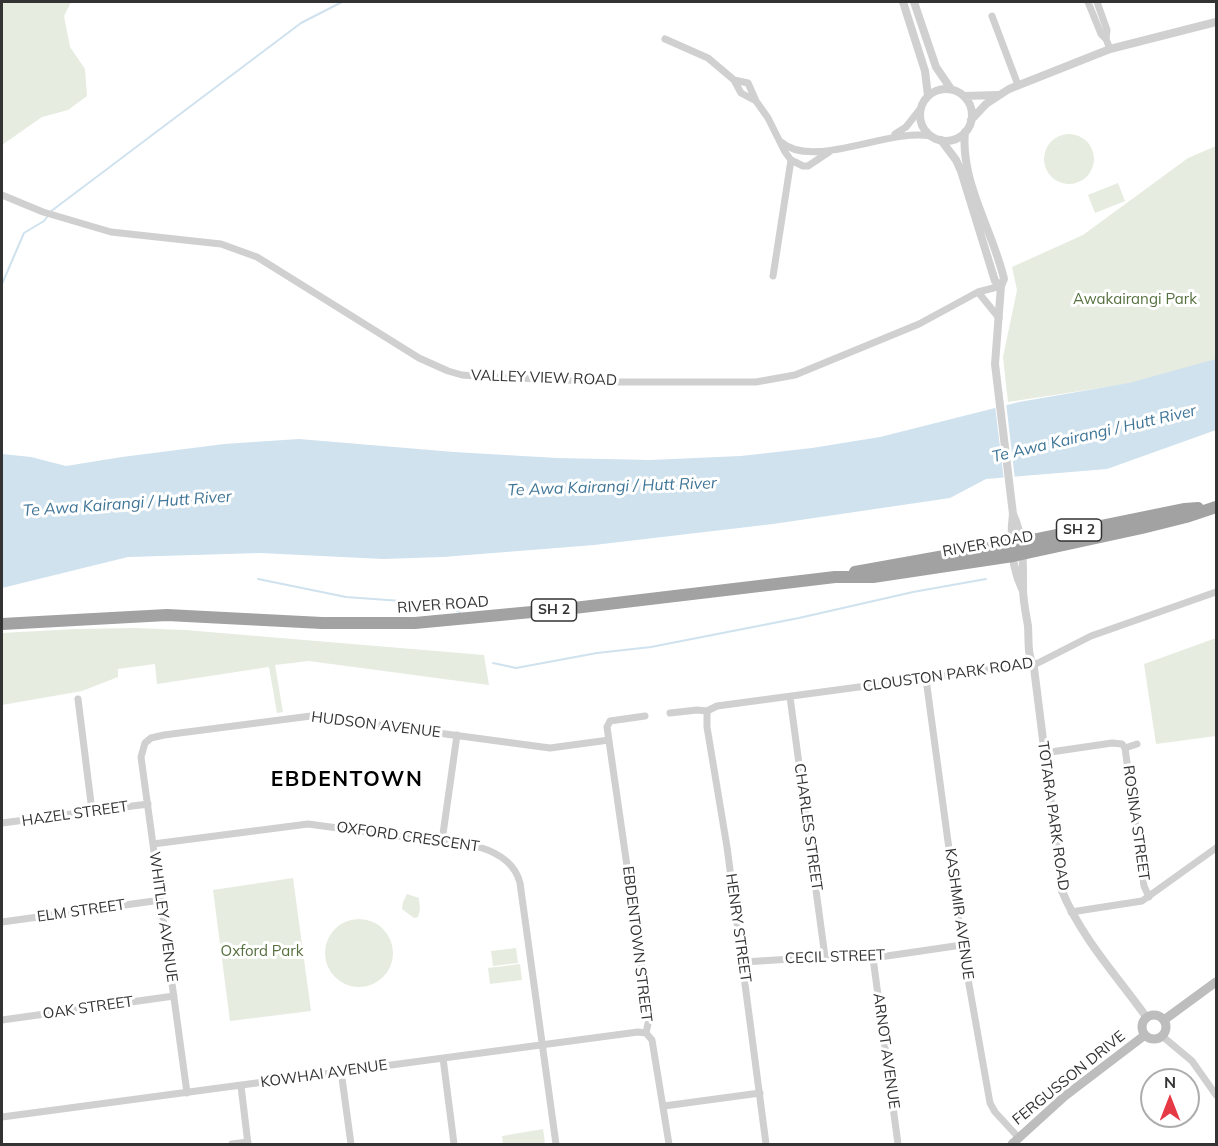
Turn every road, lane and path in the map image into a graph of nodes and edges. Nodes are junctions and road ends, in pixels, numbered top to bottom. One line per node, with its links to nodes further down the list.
1 (903, 2): 14 (street)
2 (914, 2): 12 (street)
3 (1088, 2): 8 (street)
4 (1097, 2): 8 (street)
5 (992, 16): 11 (street)
6 (1216, 22): 9 (street)
7 (665, 39): 10 (street)
8 (1106, 39): 9 (street)
9 (1110, 49): 11 (street)
10 (734, 80): 16 (street); 16 (street)
11 (1018, 85): 13 (street)
12 (951, 89): 14 (street); 15 (street)
13 (998, 95): 15 (street); 18 (street)
14 (928, 96): 17 (street)
15 (964, 96): 18 (street)
16 (756, 101): 23 (street)
17 (921, 108): 20 (street); 21 (street)
18 (971, 120): 19 (street)
19 (965, 132): 22 (street); 28 (street, TOTARA PARK ROAD)
20 (890, 136): 21 (street); 24 (street)
21 (932, 136): 22 (street)
22 (940, 140): 28 (street, TOTARA PARK ROAD)
23 (781, 142): 24 (street); 25 (street)
24 (829, 152): 25 (street)
25 (791, 160): 27 (street)
26 (2, 195): 29 (street, VALLEY VIEW ROAD)
27 (773, 276)
28 (1001, 286): 29 (street, VALLEY VIEW ROAD); 30 (street, TOTARA PARK ROAD)
29 (978, 292): 30 (street)
30 (999, 318): 32 (street, TOTARA PARK ROAD)
31 (1215, 507): 32 (highway, RIVER ROAD / SH 2)
32 (1017, 549): 34 (highway, RIVER ROAD / SH 2); 35 (street, TOTARA PARK ROAD)
33 (1216, 592): 35 (street, CLOUSTON PARK ROAD)
34 (2, 625)
35 (1032, 664): 36 (street, CLOUSTON PARK ROAD); 47 (street, TOTARA PARK ROAD)
36 (926, 679): 37 (street, CLOUSTON PARK ROAD); 58 (street, KASHMIR AVENUE)
37 (790, 696): 39 (street, CLOUSTON PARK ROAD); 59 (street, CHARLES STREET)
38 (78, 699): 49 (street)
39 (706, 711): 40 (street, CLOUSTON PARK ROAD); 61 (street, HENRY STREET)
40 (670, 713)
41 (645, 716): 43 (street)
42 (457, 735): 43 (street, HUDSON AVENUE); 44 (street, HUDSON AVENUE); 51 (street)
43 (609, 740): 67 (street, EBDENTOWN STREET)
44 (145, 743): 48 (street, WHITLEY AVENUE)
45 (1137, 744): 46 (street, ROSINA STREET)
46 (1125, 748): 47 (street, ROSINA STREET); 54 (street, ROSINA STREET)
47 (1044, 753): 56 (street, TOTARA PARK ROAD)
48 (148, 804): 49 (street, HAZEL STREET); 52 (street, WHITLEY AVENUE)
49 (92, 811): 50 (street, HAZEL STREET)
50 (2, 823)
51 (442, 841): 52 (street, OXFORD CRESCENT); 70 (street, OXFORD CRESCENT)
52 (153, 844): 55 (street, WHITLEY AVENUE)
53 (1216, 848): 54 (street)
54 (1149, 897): 56 (street)
55 (161, 900): 57 (street, ELM STREET); 63 (street, WHITLEY AVENUE)
56 (1071, 912): 64 (street, TOTARA PARK ROAD)
57 (2, 922)
58 (962, 945): 60 (street, CECIL STREET); 79 (street, KASHMIR AVENUE)
59 (825, 957): 60 (street, CECIL STREET); 61 (street, CECIL STREET)
60 (873, 958): 87 (street, ARNOT AVENUE)
61 (742, 962): 75 (street, HENRY STREET)
62 (1216, 982): 66 (main road)
63 (174, 996): 65 (street, OAK STREET); 74 (street, WHITLEY AVENUE)
64 (1147, 1018): 66 (main road); 68 (main road)
65 (2, 1020)
66 (1164, 1020): 69 (main road)
67 (646, 1033): 70 (street, KOWHAI AVENUE); 77 (street, EBDENTOWN STREET)
68 (1145, 1035): 69 (main road); 79 (main road, FERGUSSON DRIVE)
69 (1162, 1036): 76 (street)
70 (542, 1045): 71 (street, KOWHAI AVENUE); 84 (street, OXFORD CRESCENT)
71 (443, 1058): 72 (street, KOWHAI AVENUE); 83 (street)
72 (341, 1071): 73 (street, KOWHAI AVENUE); 82 (street)
73 (241, 1086): 74 (street, KOWHAI AVENUE); 80 (street)
74 (187, 1093): 78 (street, KOWHAI AVENUE)
75 (760, 1093): 77 (street); 86 (street, HENRY STREET)
76 (1216, 1095)
77 (664, 1106): 85 (street, EBDENTOWN STREET)
78 (2, 1118)
79 (1015, 1141)
80 (248, 1143): 81 (street)
81 (232, 1144)
82 (351, 1144)
83 (454, 1144)
84 (556, 1144)
85 (669, 1144)
86 (766, 1144)
87 (898, 1144)

